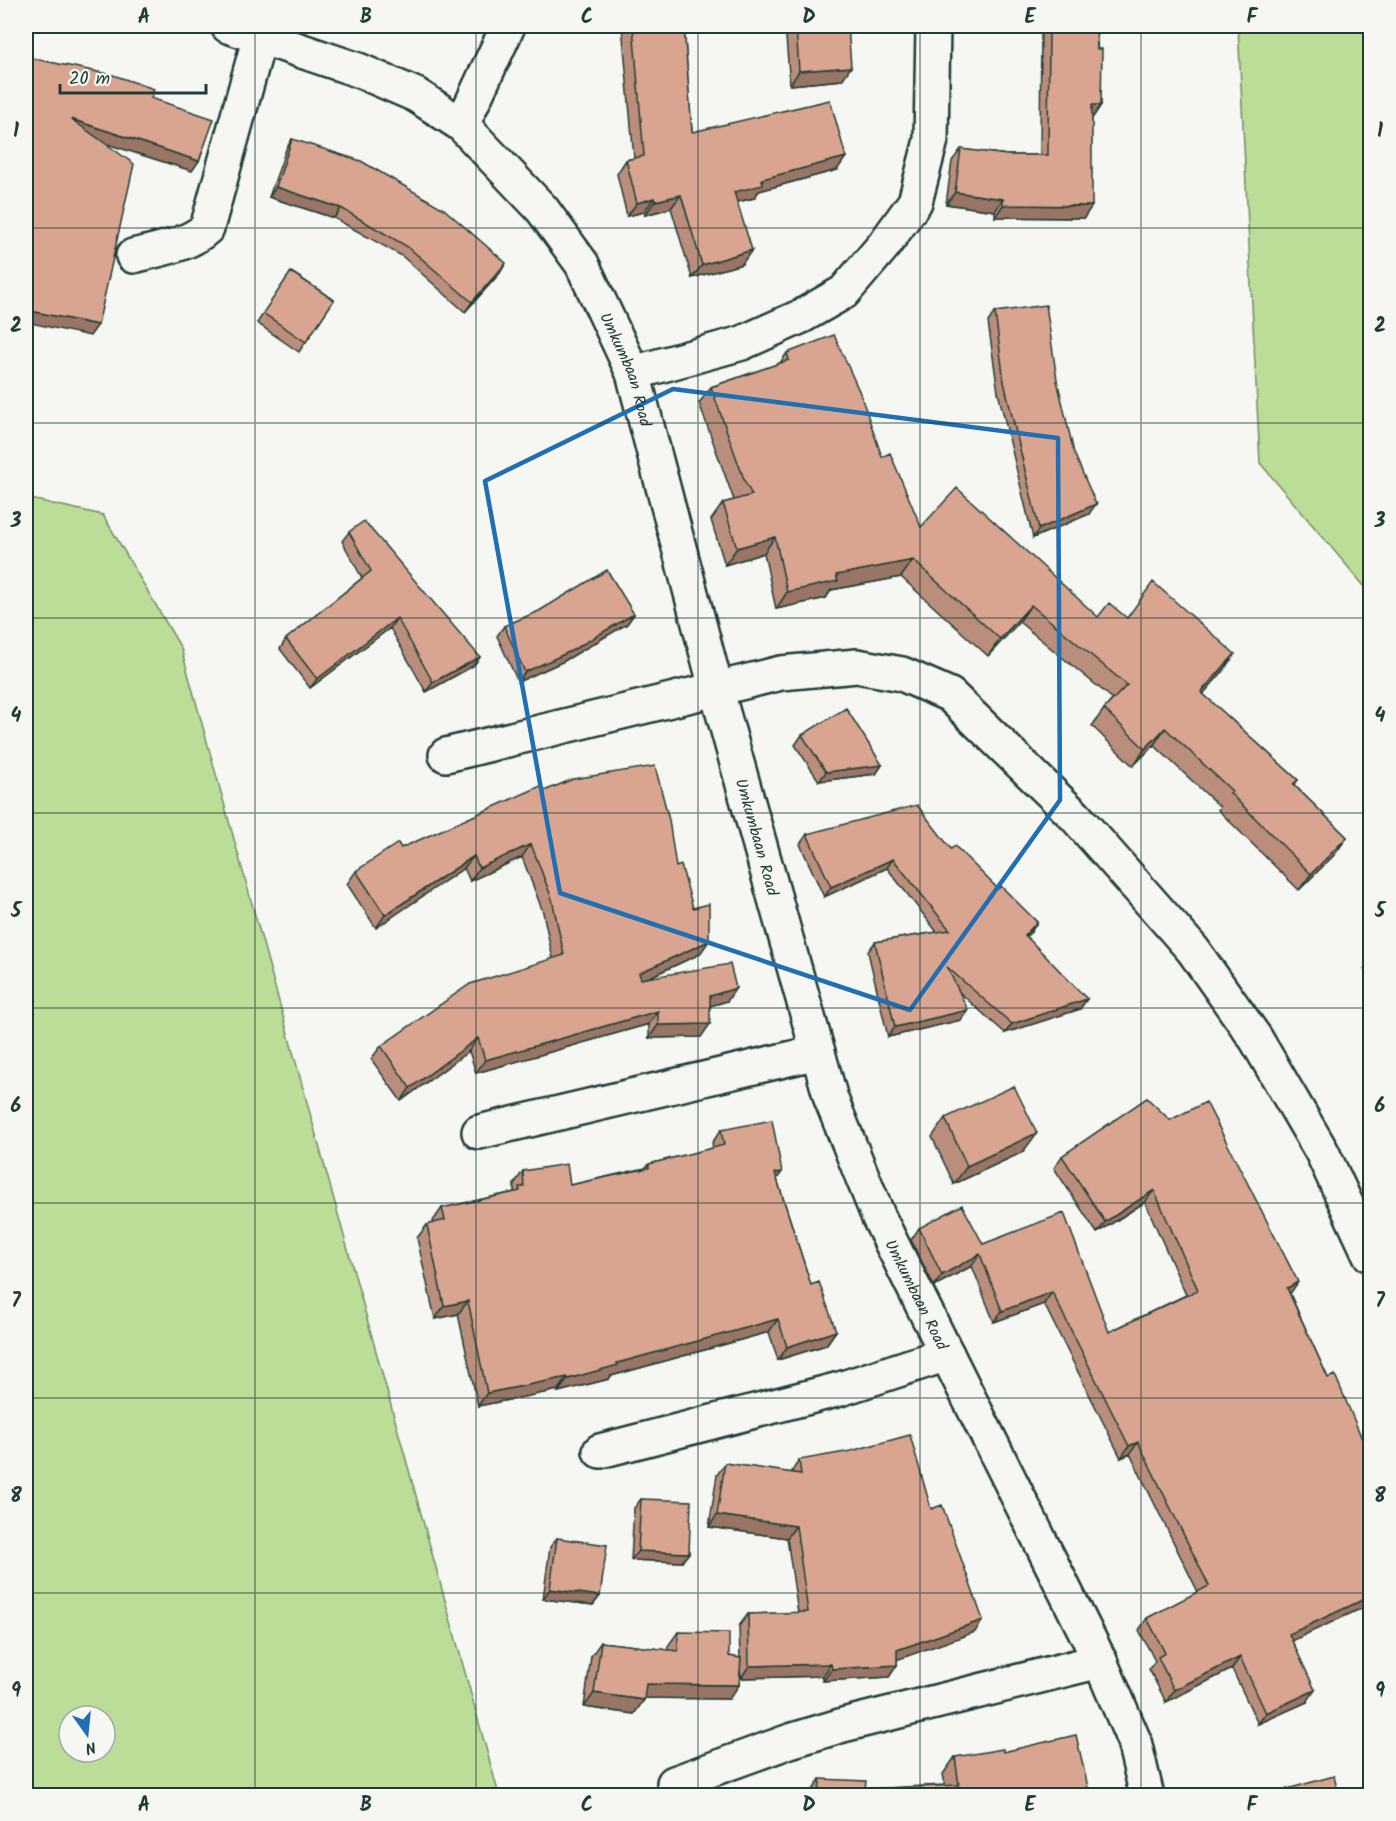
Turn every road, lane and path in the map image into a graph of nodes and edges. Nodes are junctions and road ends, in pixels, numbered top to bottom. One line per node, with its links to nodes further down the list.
1 (228, 26): 4 (street, Umkumbaan Road)
2 (508, 26): 5 (street)
3 (933, 26): 7 (street)
4 (260, 36): 5 (street, Umkumbaan Road); 6 (street)
5 (462, 125): 7 (street, Umkumbaan Road)
6 (133, 256)
7 (633, 373): 8 (street, Umkumbaan Road)
8 (716, 688): 9 (street); 10 (street, Umkumbaan Road); 12 (street)
9 (446, 755)
10 (818, 1052): 11 (street); 13 (street, Umkumbaan Road)
11 (479, 1132)
12 (1371, 1254)
13 (947, 1354): 14 (street); 15 (street, Umkumbaan Road)
14 (600, 1451)
15 (1100, 1661): 16 (street); 17 (street, Umkumbaan Road)
16 (674, 1783)
17 (1147, 1796)

